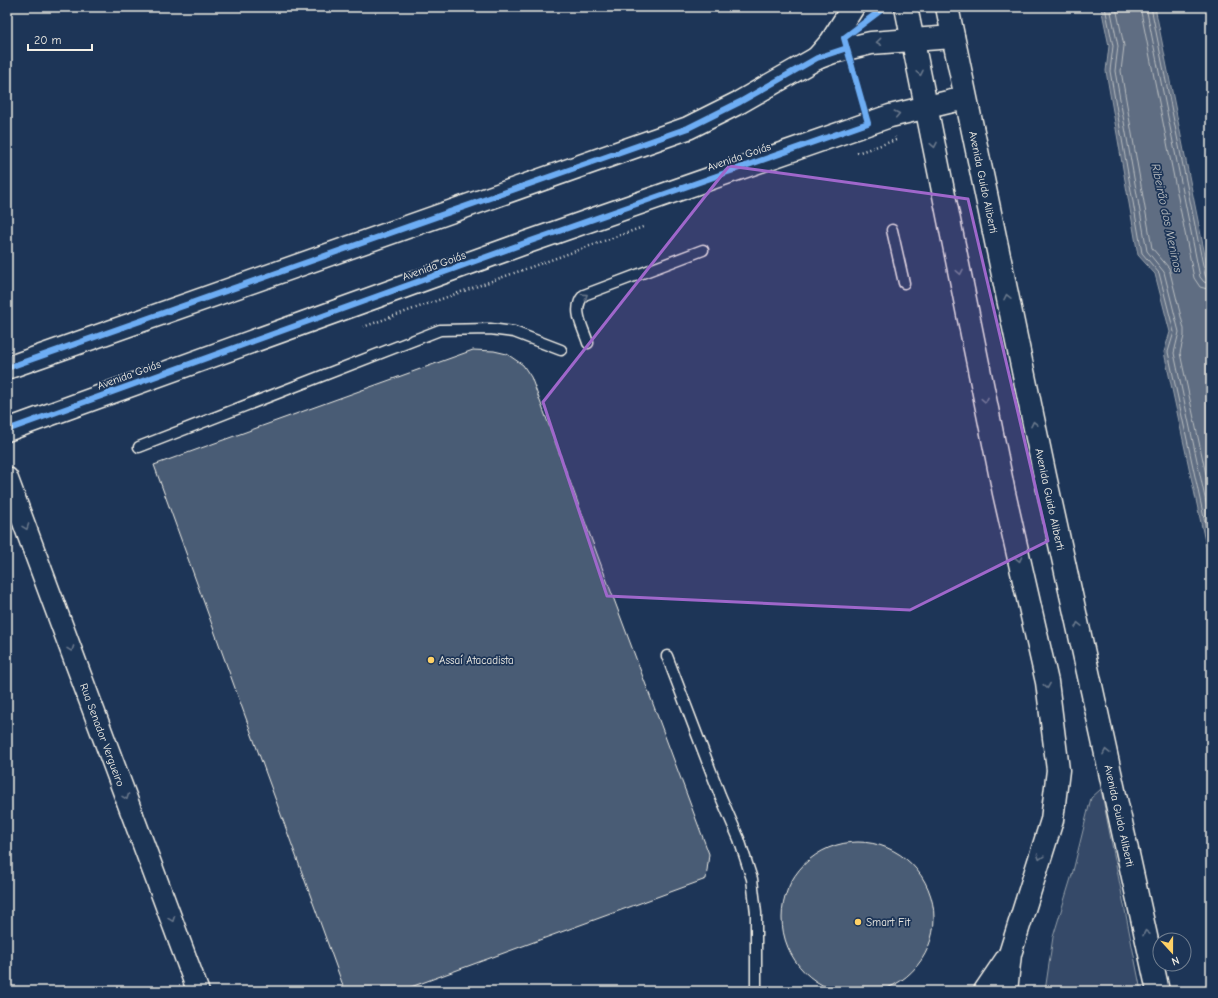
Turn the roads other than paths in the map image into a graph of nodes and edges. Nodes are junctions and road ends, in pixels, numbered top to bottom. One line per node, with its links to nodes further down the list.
1 (853, 7): 6 (main road)
2 (906, 7): 5 (main road)
3 (947, 7): 4 (main road, Avenida Guido Aliberti)
4 (953, 37): 5 (main road); 7 (main road, Avenida Guido Aliberti)
5 (913, 39): 6 (main road, one-way to 6); 8 (main road, one-way to 8)
6 (817, 58): 14 (main road)
7 (965, 98): 8 (main road, Avenida Goiás); 20 (main road, Avenida Guido Aliberti, one-way to 7)
8 (927, 107): 15 (main road, Avenida Goiás, one-way to 8); 19 (main road, one-way to 19)
9 (892, 230): 11 (lane)
10 (703, 250): 12 (lane, one-way to 10)
11 (904, 283)
12 (588, 343)
13 (561, 350): 16 (lane)
14 (7, 368)
15 (7, 430)
16 (139, 447)
17 (7, 478): 21 (street, Rua Senador Vergueiro, one-way to 21)
18 (667, 656): 22 (lane)
19 (1010, 954): 23 (main road); 24 (main road)
20 (1156, 981): 25 (main road, Avenida Guido Aliberti)
21 (198, 991)
22 (756, 991)
23 (985, 991)
24 (1006, 991)
25 (1164, 991)

